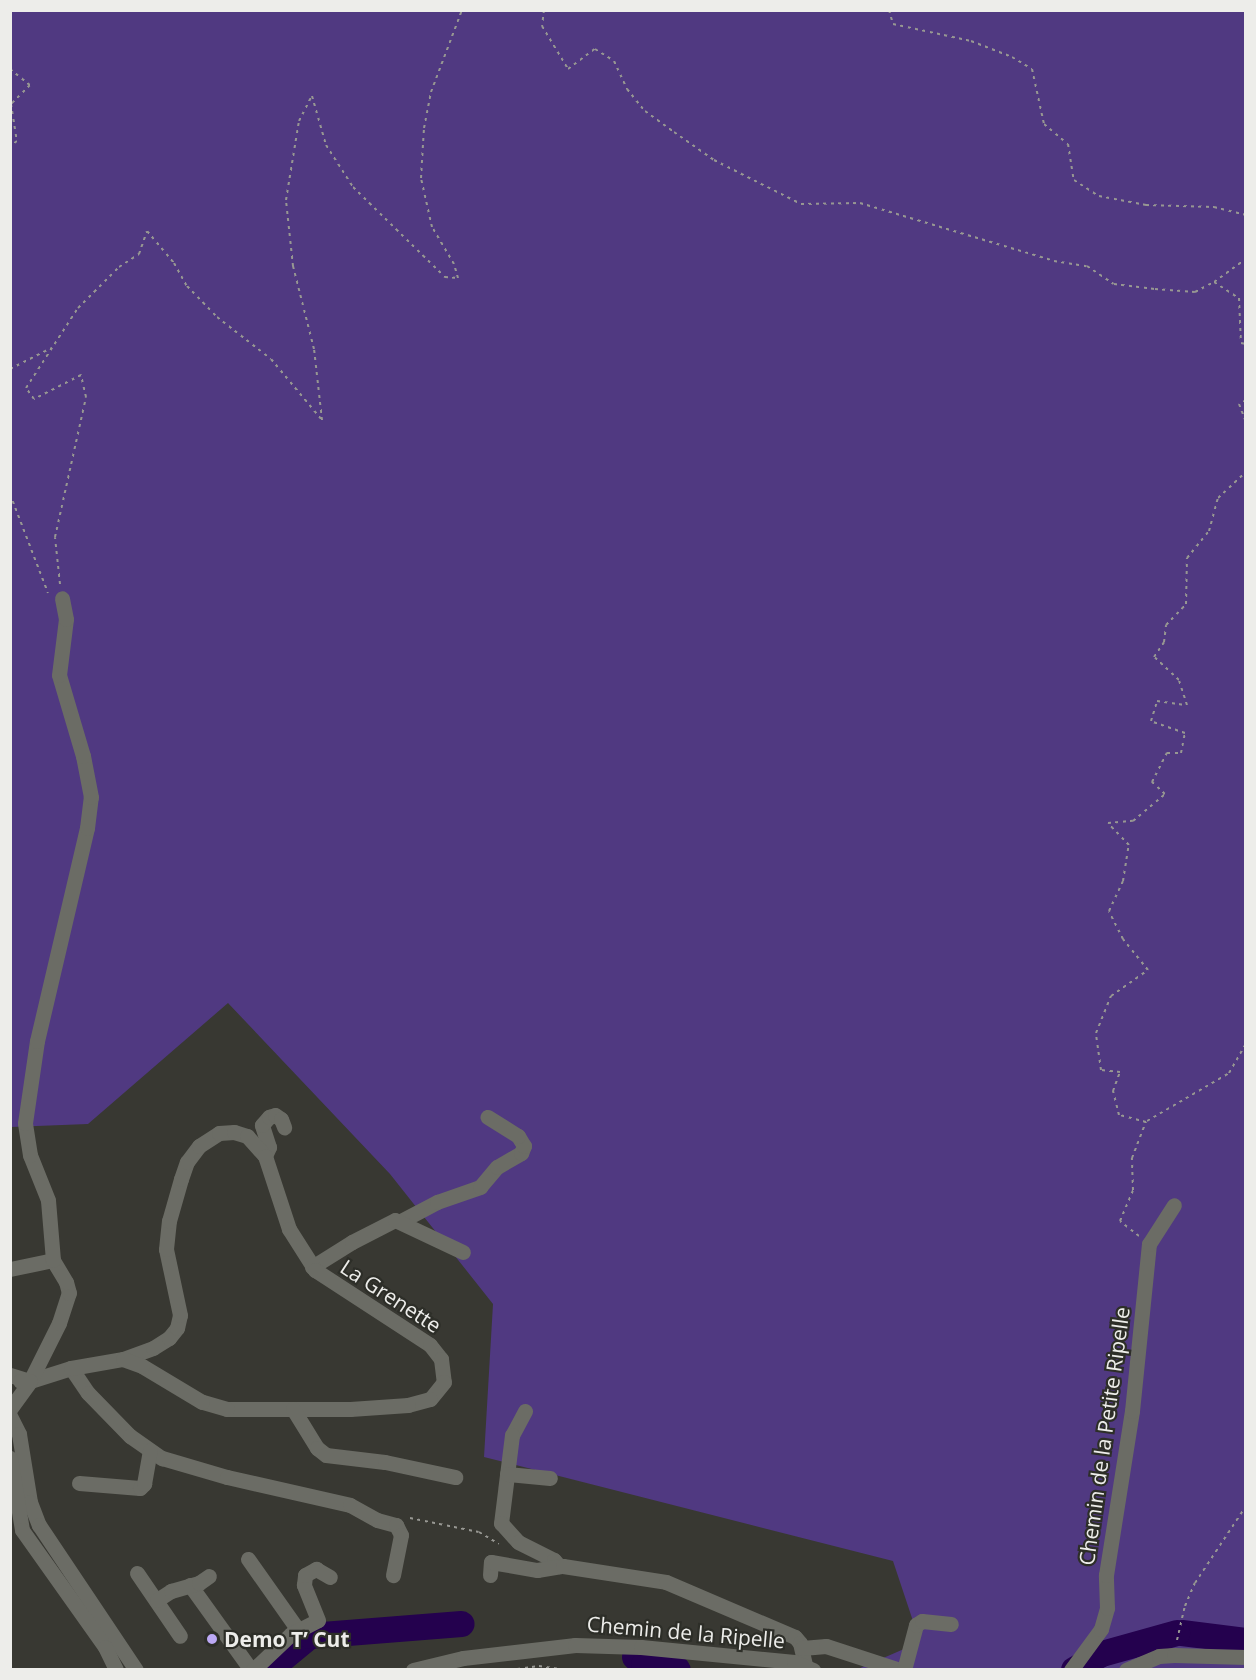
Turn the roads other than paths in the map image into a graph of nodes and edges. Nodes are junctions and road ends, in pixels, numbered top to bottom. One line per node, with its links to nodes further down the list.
1 (62, 598): 8 (street)
2 (487, 1117): 6 (street, La Grenette)
3 (284, 1127): 4 (street, La Grenette)
4 (265, 1156): 9 (street, La Grenette); 11 (street, La Grenette)
5 (1174, 1205): 46 (street, Chemin de la Petite Ripelle)
6 (401, 1221): 7 (street); 9 (street, La Grenette)
7 (463, 1252)
8 (53, 1260): 10 (street); 14 (street)
9 (312, 1266): 17 (street, La Grenette)
10 (10, 1269)
11 (123, 1359): 12 (street, La Grenette); 17 (street, La Grenette)
12 (70, 1368): 14 (street, La Grenette); 20 (street)
13 (10, 1375): 14 (street)
14 (30, 1381): 15 (street, La Grenette); 16 (street)
15 (10, 1383)
16 (10, 1409)
17 (293, 1409): 23 (street)
18 (525, 1410): 22 (street)
19 (10, 1416): 42 (street)
20 (150, 1451): 25 (street); 29 (street)
21 (10, 1458): 41 (street)
22 (507, 1474): 24 (street); 27 (street)
23 (455, 1477)
24 (550, 1478)
25 (80, 1483)
26 (248, 1559): 36 (street)
27 (559, 1566): 30 (street); 38 (street)
28 (137, 1573): 34 (street)
29 (393, 1575)
30 (490, 1575)
31 (209, 1576): 33 (street)
32 (330, 1577): 36 (street)
33 (190, 1585): 34 (street); 43 (street)
34 (158, 1600): 37 (street)
35 (951, 1624): 45 (street)
36 (298, 1630): 43 (street)
37 (180, 1636)
38 (802, 1648): 40 (street); 45 (street)
39 (1245, 1657): 47 (street)
40 (809, 1667): 44 (street, Chemin de la Ripelle)
41 (116, 1670)
42 (136, 1670)
43 (252, 1670)
44 (413, 1670)
45 (902, 1670)
46 (1071, 1670)
47 (1126, 1670)

